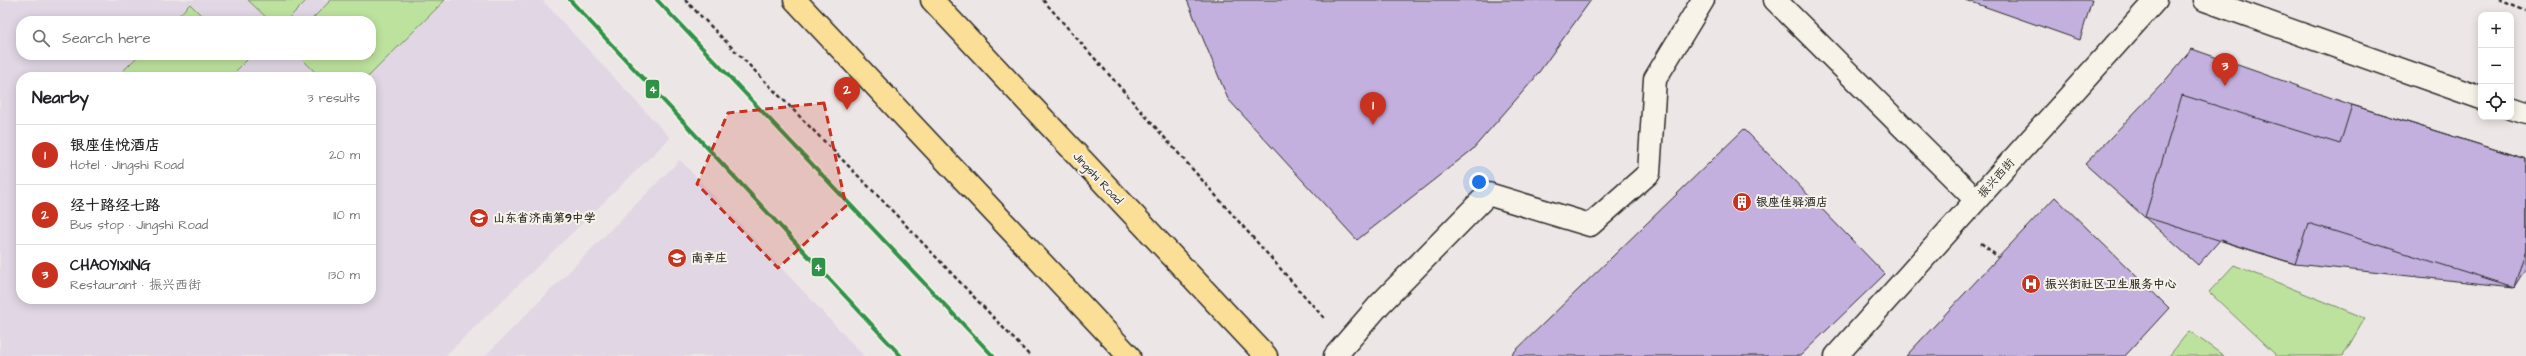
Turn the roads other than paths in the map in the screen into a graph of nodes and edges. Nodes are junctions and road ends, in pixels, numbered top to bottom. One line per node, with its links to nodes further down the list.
1 (795, 0): 12 (highway)
2 (932, 0): 13 (highway, Jingshi Road)
3 (1703, 0): 11 (street)
4 (1775, 0): 10 (street)
5 (2156, 0): 10 (street, 振兴西街)
6 (2205, 0): 7 (street)
7 (2478, 97)
8 (2514, 109): 9 (street)
9 (2526, 113)
10 (1976, 200): 14 (street, 振兴西街)
11 (1340, 349)
12 (1129, 356)
13 (1266, 356)
14 (1836, 356)

